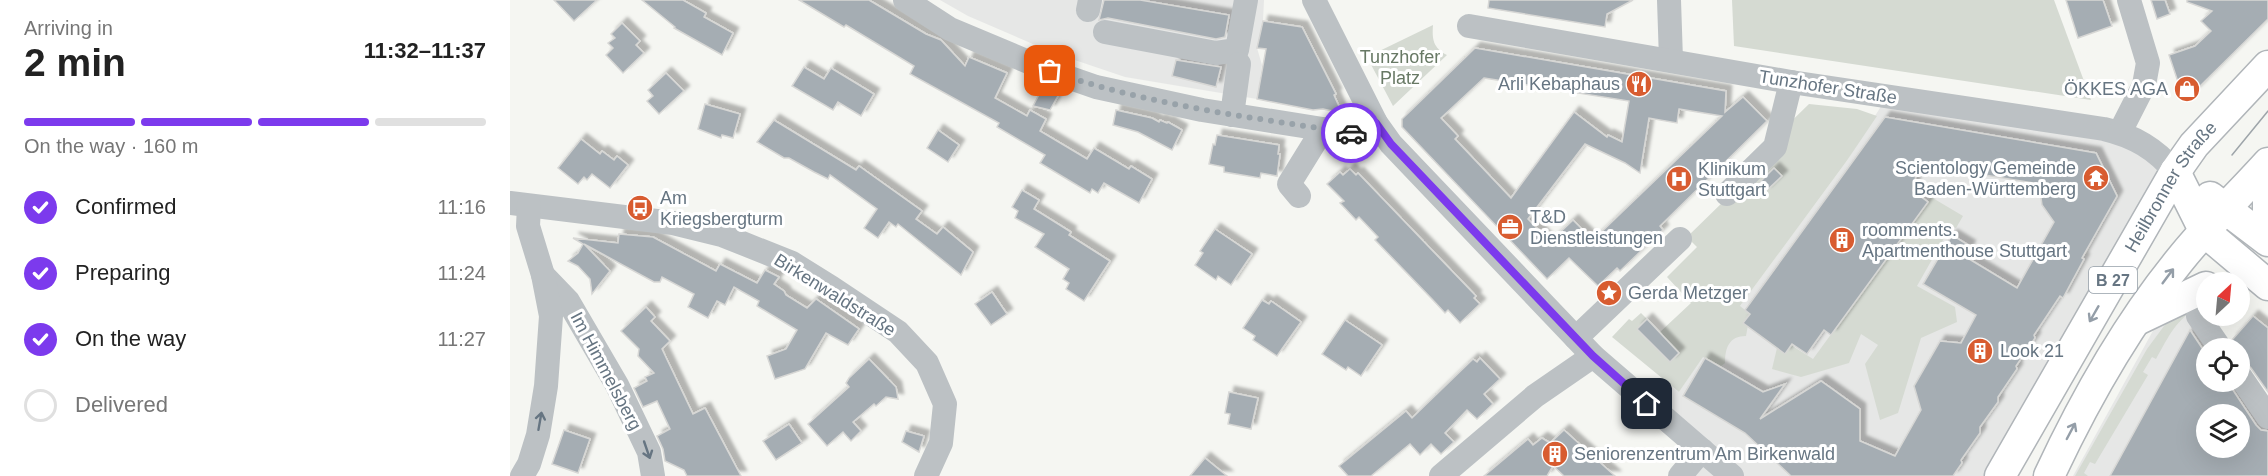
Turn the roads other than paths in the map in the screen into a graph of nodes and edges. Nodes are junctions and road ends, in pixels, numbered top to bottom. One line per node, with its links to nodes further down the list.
1 (904, 0): 12 (street)
2 (1246, 0): 7 (street)
3 (1314, 0): 13 (street)
4 (1669, 0): 8 (street)
5 (2128, 0): 15 (street)
6 (1469, 26): 8 (street, Tunzhofer Straße)
7 (1105, 32)
8 (1671, 60): 11 (street, Tunzhofer Straße)
9 (1239, 64): 12 (street)
10 (2268, 66): 17 (main road, Heilbronner Straße / B 27)
11 (1791, 82): 15 (street, Tunzhofer Straße); 20 (street)
12 (1232, 115): 14 (street)
13 (1376, 123): 14 (street); 33 (street)
14 (1323, 129): 19 (street)
15 (2120, 132): 17 (street, Tunzhofer Straße)
16 (2268, 164): 22 (main road, B 27)
17 (2175, 172): 22 (main road); 24 (main road, Heilbronner Straße / B 27); 25 (main road)
18 (2268, 177): 23 (main road)
19 (1287, 190)
20 (1727, 194)
21 (520, 205): 28 (street); 40 (street, Birkenwaldstraße)
22 (2226, 209): 25 (main road, B 27); 27 (main road)
23 (2268, 211)
24 (2147, 220): 25 (main road); 44 (main road, Heilbronner Straße / B 27, one-way to 44)
25 (2198, 221): 30 (main road); 32 (main road, B 27, one-way to 25)
26 (1680, 239): 33 (street)
27 (2268, 241)
28 (543, 275): 38 (street, one-way to 28); 39 (street, Im Himmelsberg, one-way to 39)
29 (2250, 284): 30 (main road)
30 (2268, 285)
31 (2196, 292): 32 (main road)
32 (2134, 321): 45 (main road, B 27, one-way to 32)
33 (1576, 338): 34 (street)
34 (1593, 356): 37 (street); 41 (street)
35 (2250, 391): 36 (street)
36 (2268, 417)
37 (1702, 450): 42 (street); 43 (street)
38 (522, 476)
39 (653, 476)
40 (926, 476)
41 (1441, 476)
42 (1680, 476)
43 (1732, 476)
44 (2000, 476)
45 (2049, 476)

